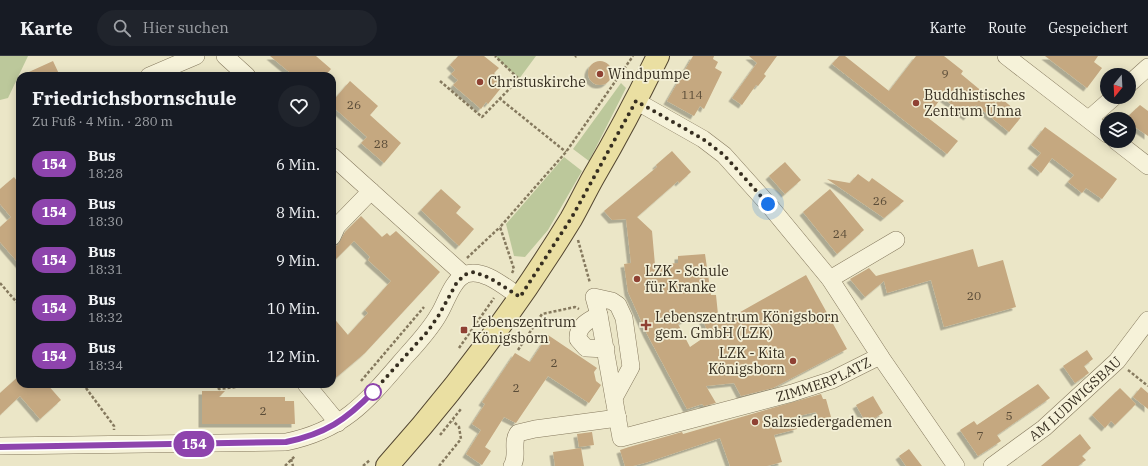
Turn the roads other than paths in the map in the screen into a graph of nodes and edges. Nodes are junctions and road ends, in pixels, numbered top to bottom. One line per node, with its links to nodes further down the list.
1 (196, 56): 6 (street)
2 (226, 56): 7 (street)
3 (658, 56): 9 (main road)
4 (1006, 56): 11 (street)
5 (1148, 67): 8 (street)
6 (158, 72)
7 (242, 72)
8 (1136, 78)
9 (636, 101): 20 (street, ZIMMERPLATZ); 21 (main road)
10 (1106, 104): 11 (street)
11 (1089, 119): 12 (street)
12 (1100, 128)
13 (1125, 148): 15 (street)
14 (336, 160): 16 (street)
15 (1148, 166)
16 (371, 191): 17 (street); 19 (street)
17 (336, 228)
18 (896, 240): 20 (street)
19 (461, 271): 21 (street); 29 (street)
20 (830, 279): 25 (street, ZIMMERPLATZ)
21 (512, 291): 31 (main road)
22 (596, 317): 24 (street, ZIMMERPLATZ); 24 (street); 27 (street, ZIMMERPLATZ)
23 (1148, 320): 34 (street, AM LUDWIGSBAU)
24 (606, 349): 27 (street, ZIMMERPLATZ)
25 (880, 356): 28 (street, ZIMMERPLATZ); 33 (street)
26 (309, 388): 29 (street)
27 (614, 398): 28 (street, ZIMMERPLATZ)
28 (618, 418): 32 (street)
29 (338, 423): 30 (street)
30 (0, 446)
31 (381, 460)
32 (512, 466)
33 (956, 466)
34 (992, 466)

